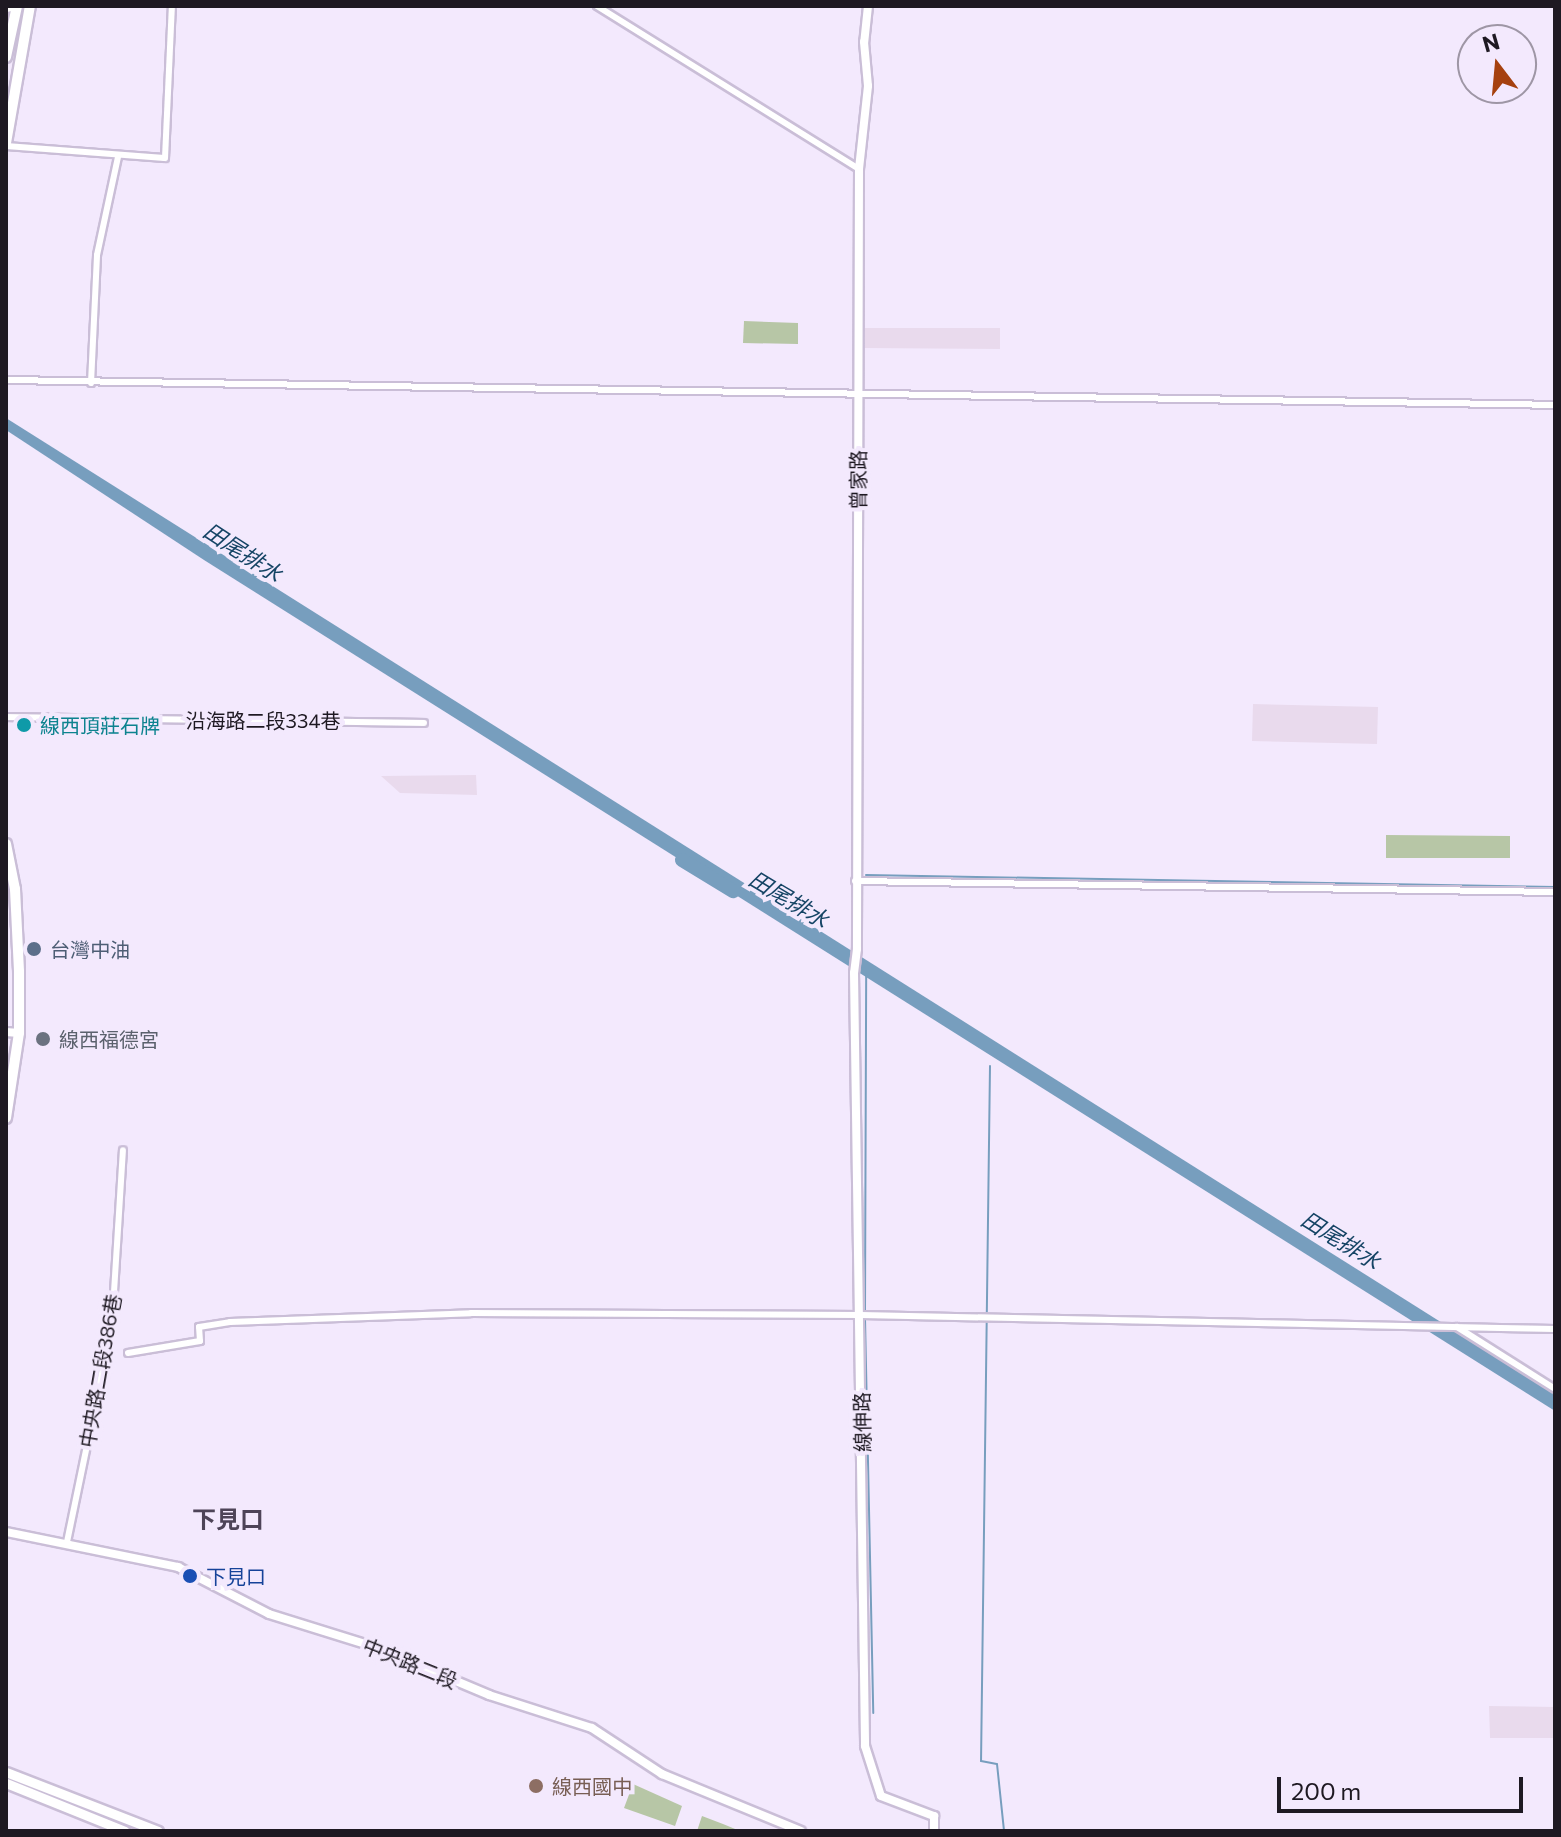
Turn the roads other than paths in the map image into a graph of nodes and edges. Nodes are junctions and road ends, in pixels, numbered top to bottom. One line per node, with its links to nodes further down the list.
1 (16, 6): 6 (street); 7 (main road)
2 (30, 6): 8 (main road)
3 (172, 6): 9 (street)
4 (597, 6): 10 (street)
5 (868, 6): 10 (street, 曾家路)
6 (6, 8)
7 (6, 57)
8 (6, 144): 9 (street)
9 (118, 157): 12 (street)
10 (859, 173): 13 (street, 曾家路)
11 (6, 380): 12 (street)
12 (91, 383): 13 (street)
13 (858, 394): 14 (street); 18 (street, 曾家路)
14 (1555, 405)
15 (6, 717): 16 (street, 沿海路二段334巷)
16 (424, 723)
17 (6, 844): 22 (main road)
18 (855, 881): 19 (street); 20 (street, 曾家路)
19 (1555, 892)
20 (854, 973): 25 (street, 線伸路)
21 (6, 1032): 22 (street)
22 (19, 1033): 23 (main road)
23 (6, 1118)
24 (123, 1150): 31 (street, 中央路二段386巷)
25 (861, 1315): 26 (street); 28 (street); 37 (street, 線伸路)
26 (1456, 1327): 27 (street); 29 (street)
27 (1555, 1329)
28 (128, 1353)
29 (1555, 1389)
30 (6, 1532): 31 (street, 中央路二段)
31 (67, 1542): 36 (street, 中央路二段)
32 (6, 1772): 35 (main road)
33 (6, 1783): 34 (main road)
34 (125, 1831)
35 (158, 1831)
36 (801, 1831)
37 (934, 1831)

